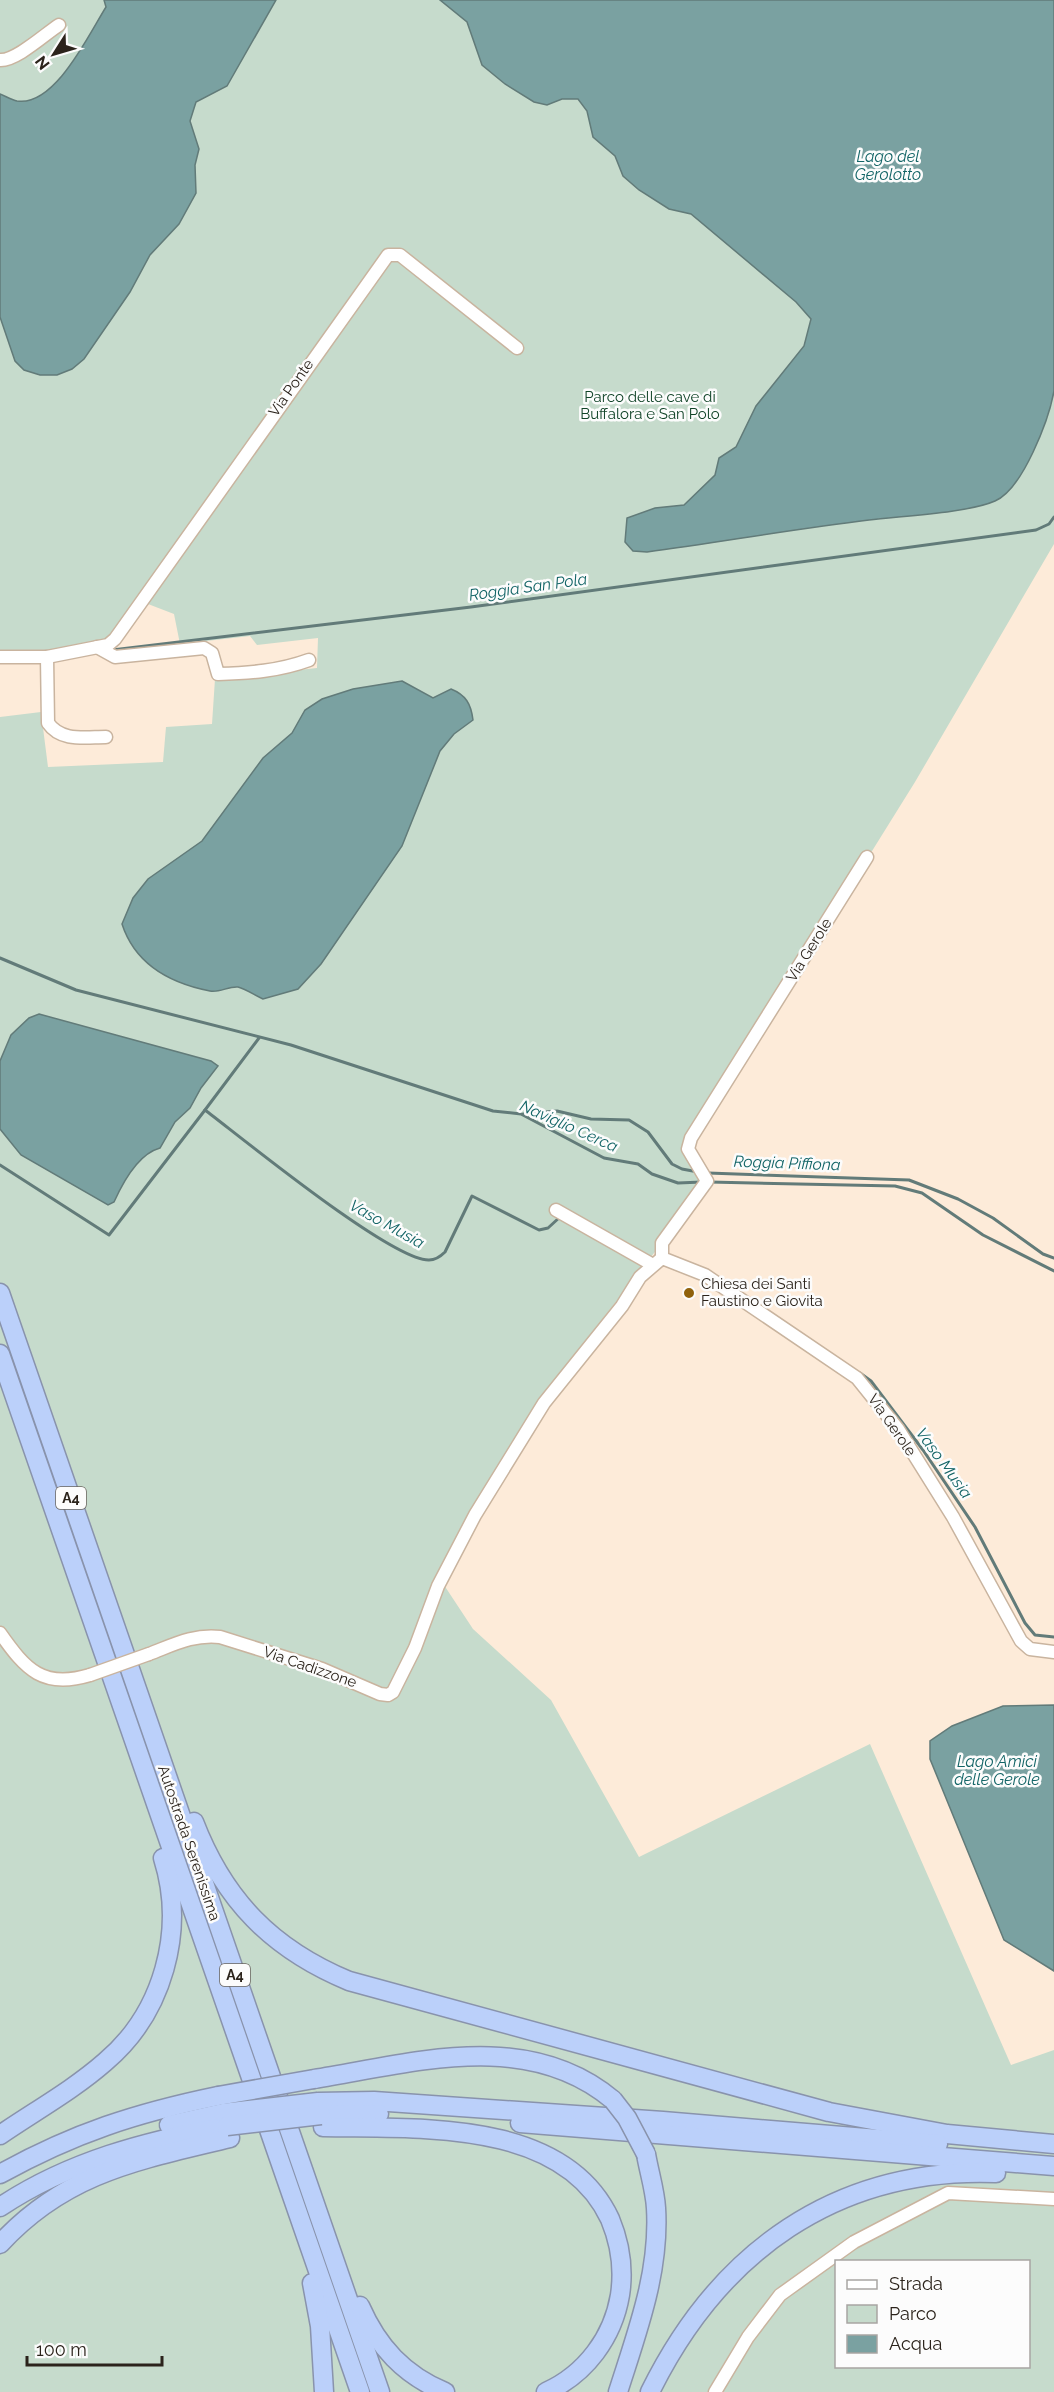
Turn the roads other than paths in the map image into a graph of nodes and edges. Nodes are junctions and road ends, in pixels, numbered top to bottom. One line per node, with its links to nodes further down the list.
1 (59, 25): 2 (street)
2 (0, 60)
3 (517, 348): 4 (street, Via Ponte)
4 (97, 647): 6 (street, Via Ponte); 7 (street, Via Ponte)
5 (0, 657): 6 (street, Via Ponte)
6 (47, 657): 8 (street)
7 (309, 660)
8 (106, 737)
9 (867, 857): 11 (street, Via Gerole)
10 (556, 1210): 11 (street)
11 (658, 1261): 14 (street, Via Cadizzone, bridge); 15 (street, Via Gerole)
12 (0, 1293): 16 (highway, Autostrada Serenissima / A4)
13 (0, 1353): 17 (highway, Autostrada Serenissima / A4)
14 (0, 1633)
15 (1054, 1652)
16 (140, 1703): 21 (highway); 30 (highway, Autostrada Serenissima / A4)
17 (123, 1709): 20 (highway); 28 (highway, Autostrada Serenissima / A4)
18 (321, 2114): 19 (highway, bridge); 19 (highway); 22 (highway); 23 (highway); 35 (highway)
19 (225, 2118): 24 (highway); 27 (highway); 29 (highway); 36 (highway, bridge)
20 (0, 2135)
21 (1054, 2144)
22 (1054, 2152)
23 (1054, 2166)
24 (0, 2174)
25 (1054, 2175): 37 (highway)
26 (1054, 2199): 38 (street)
27 (3, 2203)
28 (304, 2234): 31 (highway); 32 (highway, Autostrada Serenissima / A4)
29 (0, 2244)
30 (329, 2248): 33 (highway, Autostrada Serenissima / A4); 34 (highway)
31 (324, 2392)
32 (360, 2392)
33 (380, 2392)
34 (445, 2392)
35 (546, 2392)
36 (618, 2392)
37 (650, 2392)
38 (715, 2392)

